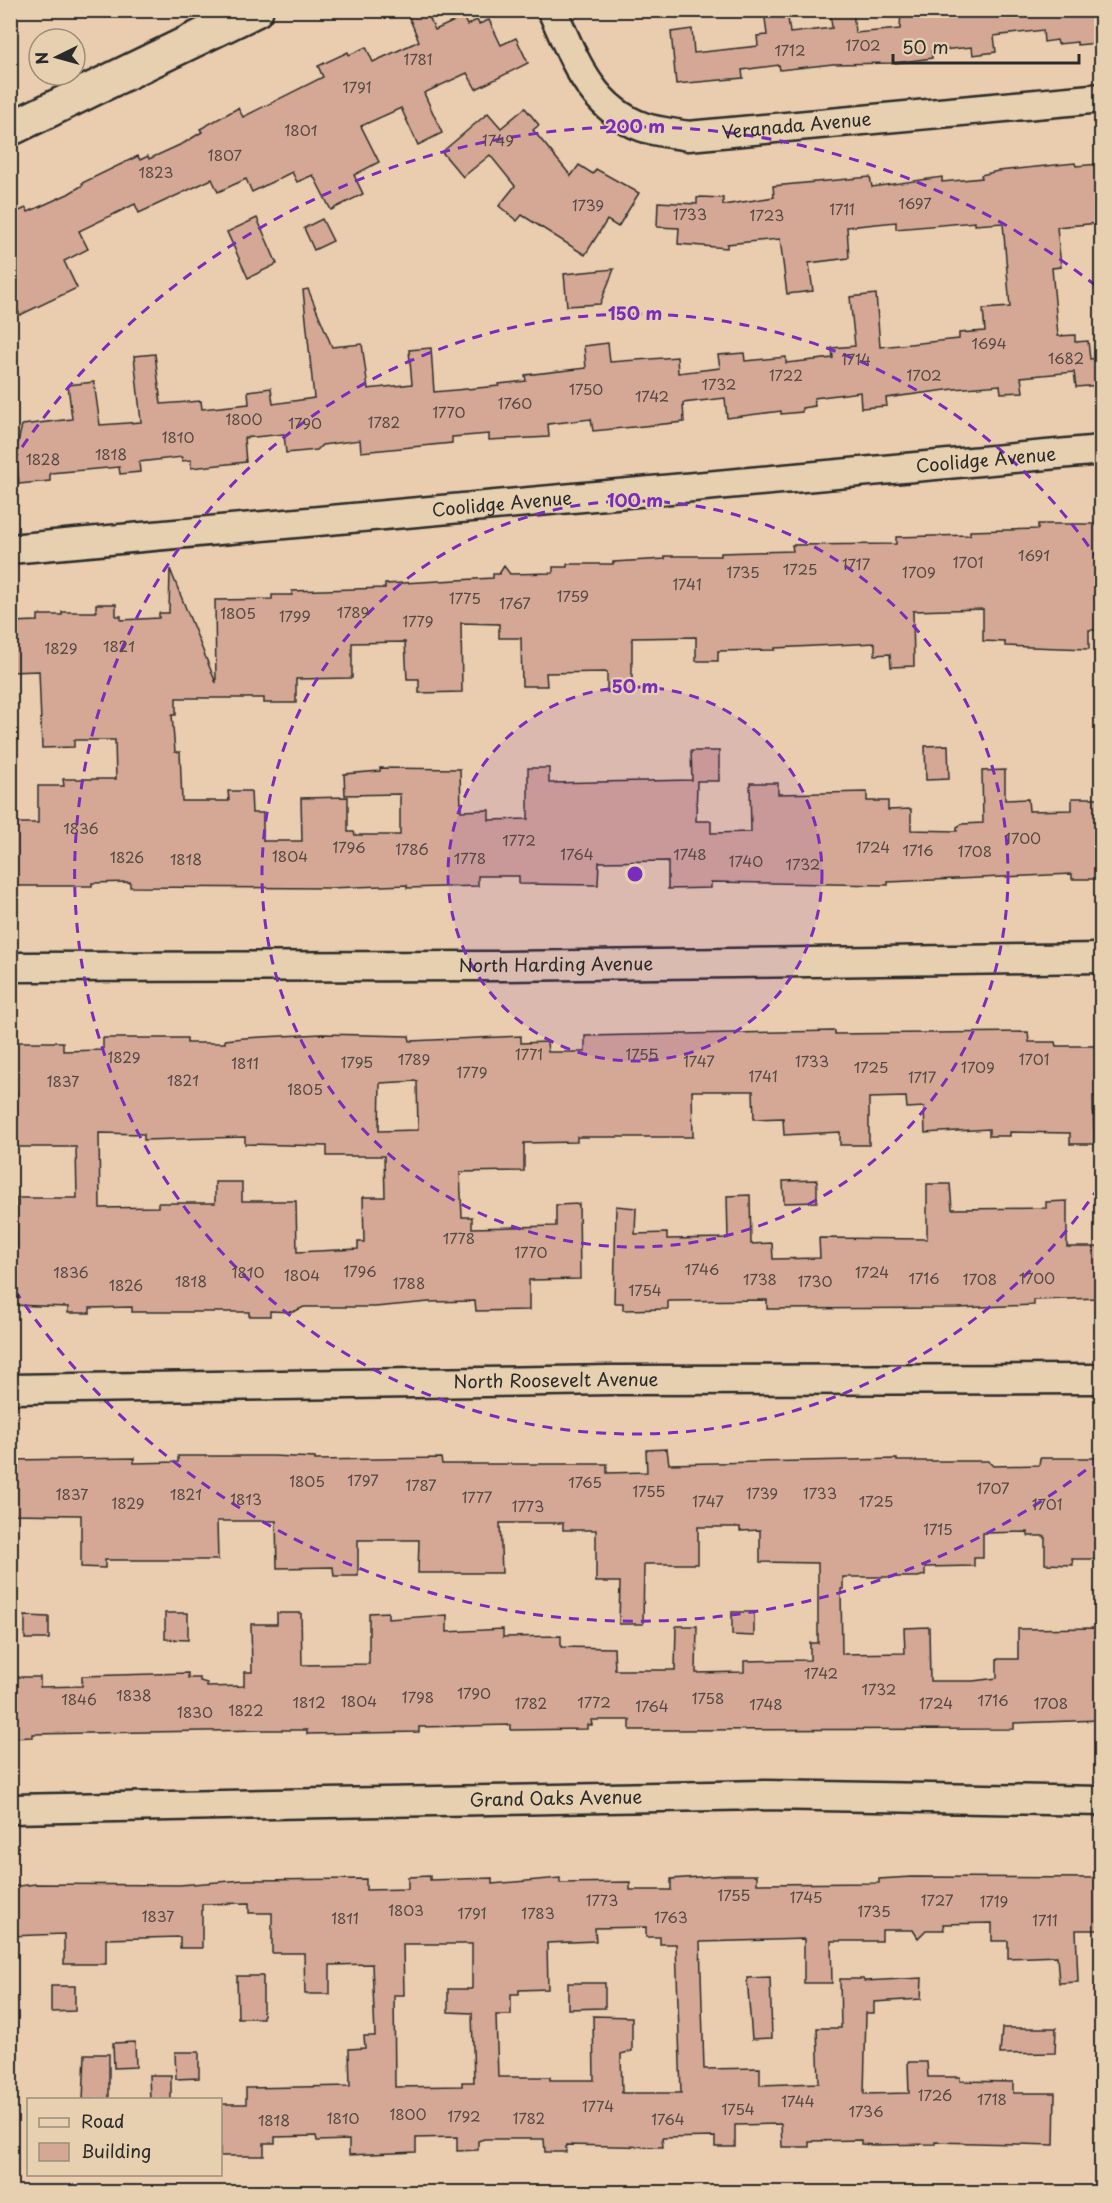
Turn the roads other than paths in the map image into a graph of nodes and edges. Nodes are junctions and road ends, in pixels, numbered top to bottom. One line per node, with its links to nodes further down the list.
1 (256, 10): 4 (main road)
2 (552, 10): 3 (street, Veranada Avenue)
3 (1101, 98)
4 (10, 129)
5 (1101, 450): 6 (street, Coolidge Avenue)
6 (10, 549)
7 (1101, 958): 8 (street, North Harding Avenue)
8 (10, 967)
9 (1101, 1379): 10 (street, North Roosevelt Avenue)
10 (10, 1389)
11 (1101, 1801): 12 (street, Grand Oaks Avenue)
12 (10, 1809)

